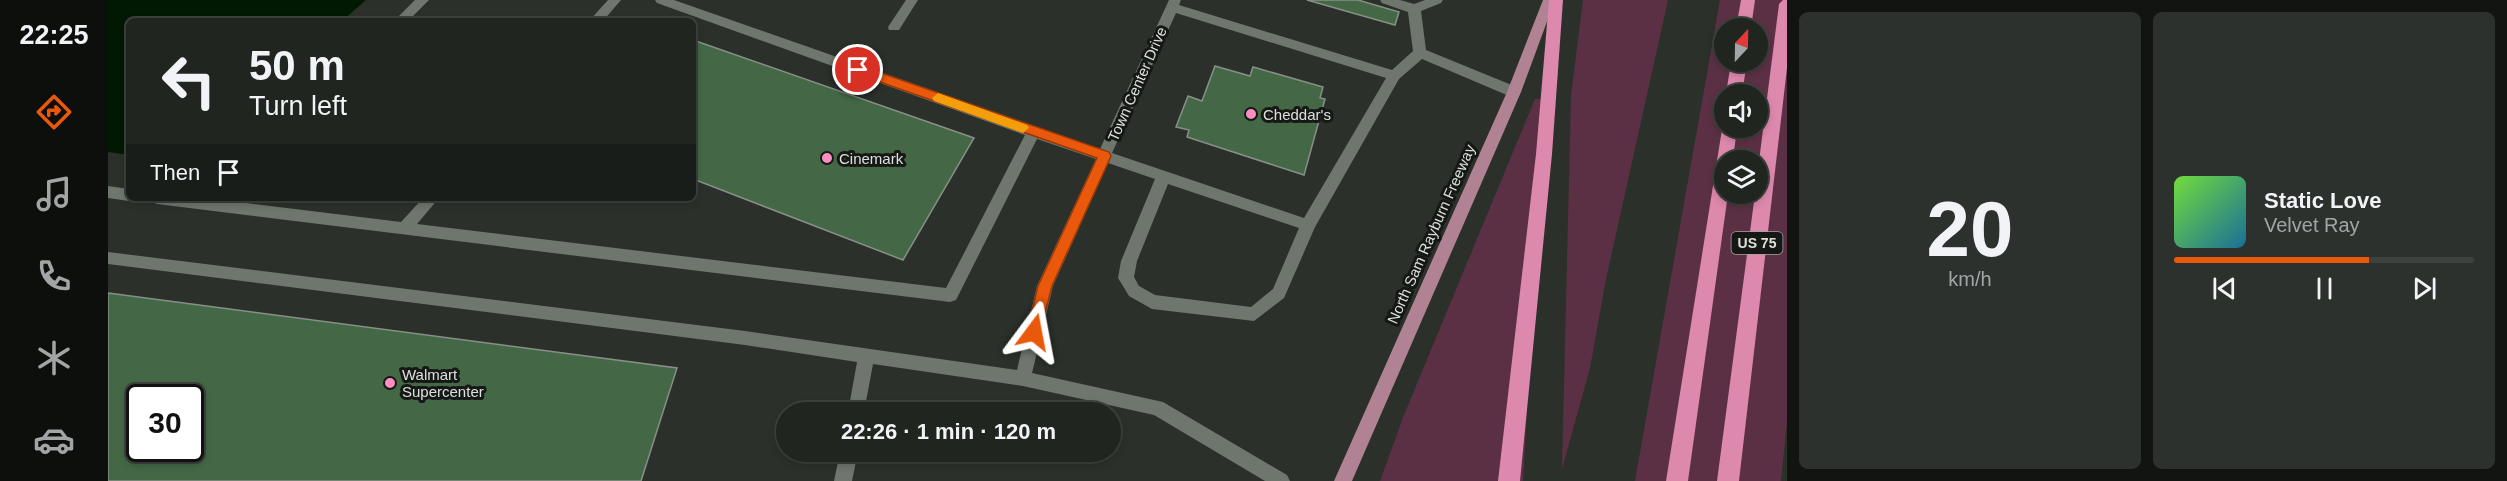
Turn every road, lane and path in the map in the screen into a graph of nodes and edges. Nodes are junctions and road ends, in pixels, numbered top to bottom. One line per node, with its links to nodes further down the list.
1 (423, 0): 13 (street)
2 (615, 0): 14 (street)
3 (661, 0): 20 (street)
4 (912, 0): 16 (street)
5 (1386, 0): 12 (street)
6 (1437, 0): 12 (street)
7 (1550, 0): 19 (main road, North Sam Rayburn Freeway)
8 (1556, 0): 38 (highway)
9 (1748, 0): 15 (highway)
10 (1173, 4): 18 (street); 22 (street, Town Center Drive)
11 (1787, 4): 40 (highway, US 75)
12 (1414, 9): 17 (street)
13 (403, 18)
14 (599, 18)
15 (1745, 18)
16 (894, 27)
17 (1420, 53): 18 (street); 19 (street)
18 (1394, 76): 28 (street)
19 (1514, 92): 37 (main road, North Sam Rayburn Freeway)
20 (1033, 132): 22 (street); 29 (street)
21 (1728, 138): 39 (highway, US 75)
22 (1104, 156): 23 (street); 32 (street, Town Center Drive)
23 (1164, 176): 28 (street); 28 (street)
24 (108, 192): 25 (street)
25 (126, 195)
26 (205, 201): 29 (street)
27 (429, 201): 29 (street)
28 (1308, 225)
29 (405, 228)
30 (108, 258): 31 (street)
31 (866, 356): 32 (street); 33 (street)
32 (1023, 378): 36 (street)
33 (858, 402)
34 (847, 462): 35 (street)
35 (843, 481)
36 (1281, 481)
37 (1343, 481)
38 (1509, 481)
39 (1677, 481)
40 (1728, 481)

